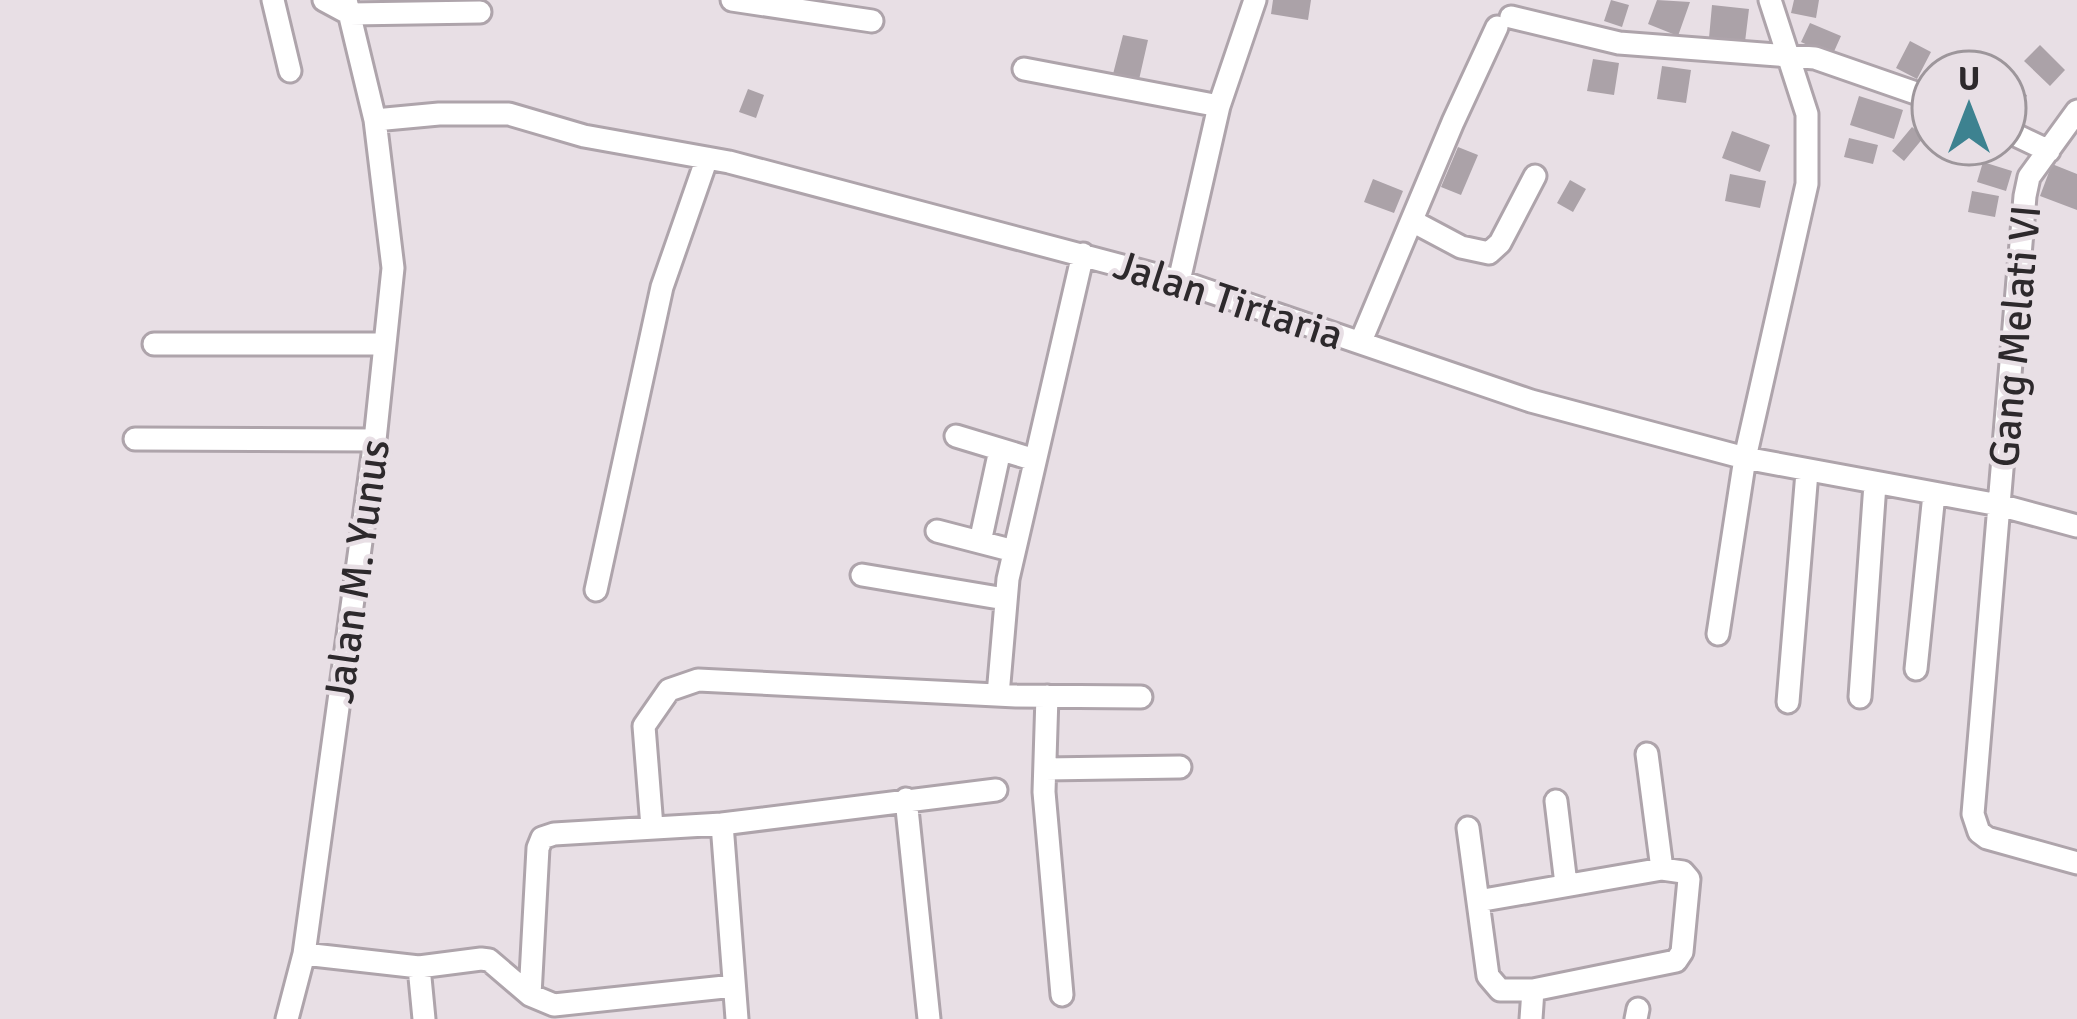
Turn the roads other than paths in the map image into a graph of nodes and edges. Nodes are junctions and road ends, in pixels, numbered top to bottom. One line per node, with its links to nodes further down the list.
1 (273, 0): 12 (street)
2 (324, 0): 7 (street)
3 (732, 0): 6 (street)
4 (1255, 0): 14 (street)
5 (1770, 0): 10 (street)
6 (798, 5): 9 (street)
7 (348, 7): 8 (street); 16 (street, Jalan M. Yunus)
8 (480, 12)
9 (872, 21)
10 (1790, 57): 13 (street); 21 (street); 31 (street)
11 (1024, 69): 14 (street)
12 (290, 71)
13 (1909, 91)
14 (1219, 106): 23 (street)
15 (2077, 111): 18 (street, Gang Melati VI)
16 (375, 120): 19 (street, Jalan Tirtaria); 26 (street, Jalan M. Yunus)
17 (2029, 141): 18 (street)
18 (2049, 151): 36 (street, Gang Melati VI)
19 (706, 158): 22 (street, Jalan Tirtaria); 42 (street)
20 (1535, 176): 21 (street)
21 (1414, 222): 24 (street)
22 (1083, 254): 23 (street, Jalan Tirtaria); 32 (street)
23 (1179, 281): 24 (street, Jalan Tirtaria)
24 (1361, 341): 31 (street, Jalan Tirtaria)
25 (154, 344): 26 (street)
26 (385, 344): 29 (street, Jalan M. Yunus)
27 (956, 436): 30 (street)
28 (135, 439): 29 (street)
29 (374, 440): 64 (street, Jalan M. Yunus)
30 (1000, 450): 32 (street); 39 (street)
31 (1745, 458): 33 (street, Jalan Tirtaria); 44 (street)
32 (1035, 460): 40 (street)
33 (1807, 472): 34 (street, Jalan Tirtaria); 50 (street)
34 (1875, 484): 35 (street, Jalan Tirtaria); 49 (street)
35 (1934, 494): 36 (street, Jalan Tirtaria); 45 (street)
36 (1999, 505): 37 (street, Jalan Tirtaria); 60 (street, Gang Melati VI)
37 (2077, 526)
38 (938, 531): 39 (street)
39 (980, 542): 40 (street)
40 (1014, 551): 43 (street)
41 (862, 574): 43 (street)
42 (596, 590)
43 (1005, 598): 46 (street)
44 (1718, 634)
45 (1916, 669)
46 (998, 694): 47 (street); 58 (street)
47 (1047, 696): 48 (street); 53 (street)
48 (1141, 697)
49 (1860, 697)
50 (1788, 702)
51 (1647, 754): 61 (street)
52 (1180, 767): 53 (street)
53 (1045, 769): 69 (street)
54 (996, 790): 55 (street)
55 (906, 799): 57 (street); 73 (street)
56 (1556, 800): 62 (street)
57 (722, 824): 58 (street); 66 (street)
58 (652, 827): 68 (street)
59 (1468, 828): 63 (street)
60 (2077, 863)
61 (1662, 869): 62 (street); 67 (street)
62 (1566, 884): 63 (street)
63 (1478, 901): 67 (street)
64 (304, 954): 65 (street); 70 (street, Jalan M. Yunus)
65 (418, 967): 68 (street); 71 (street)
66 (734, 986): 68 (street); 72 (street)
67 (1533, 990): 74 (street)
68 (530, 995)
69 (1062, 995)
70 (287, 1019)
71 (424, 1019)
72 (737, 1019)
73 (929, 1019)
74 (1531, 1019)

